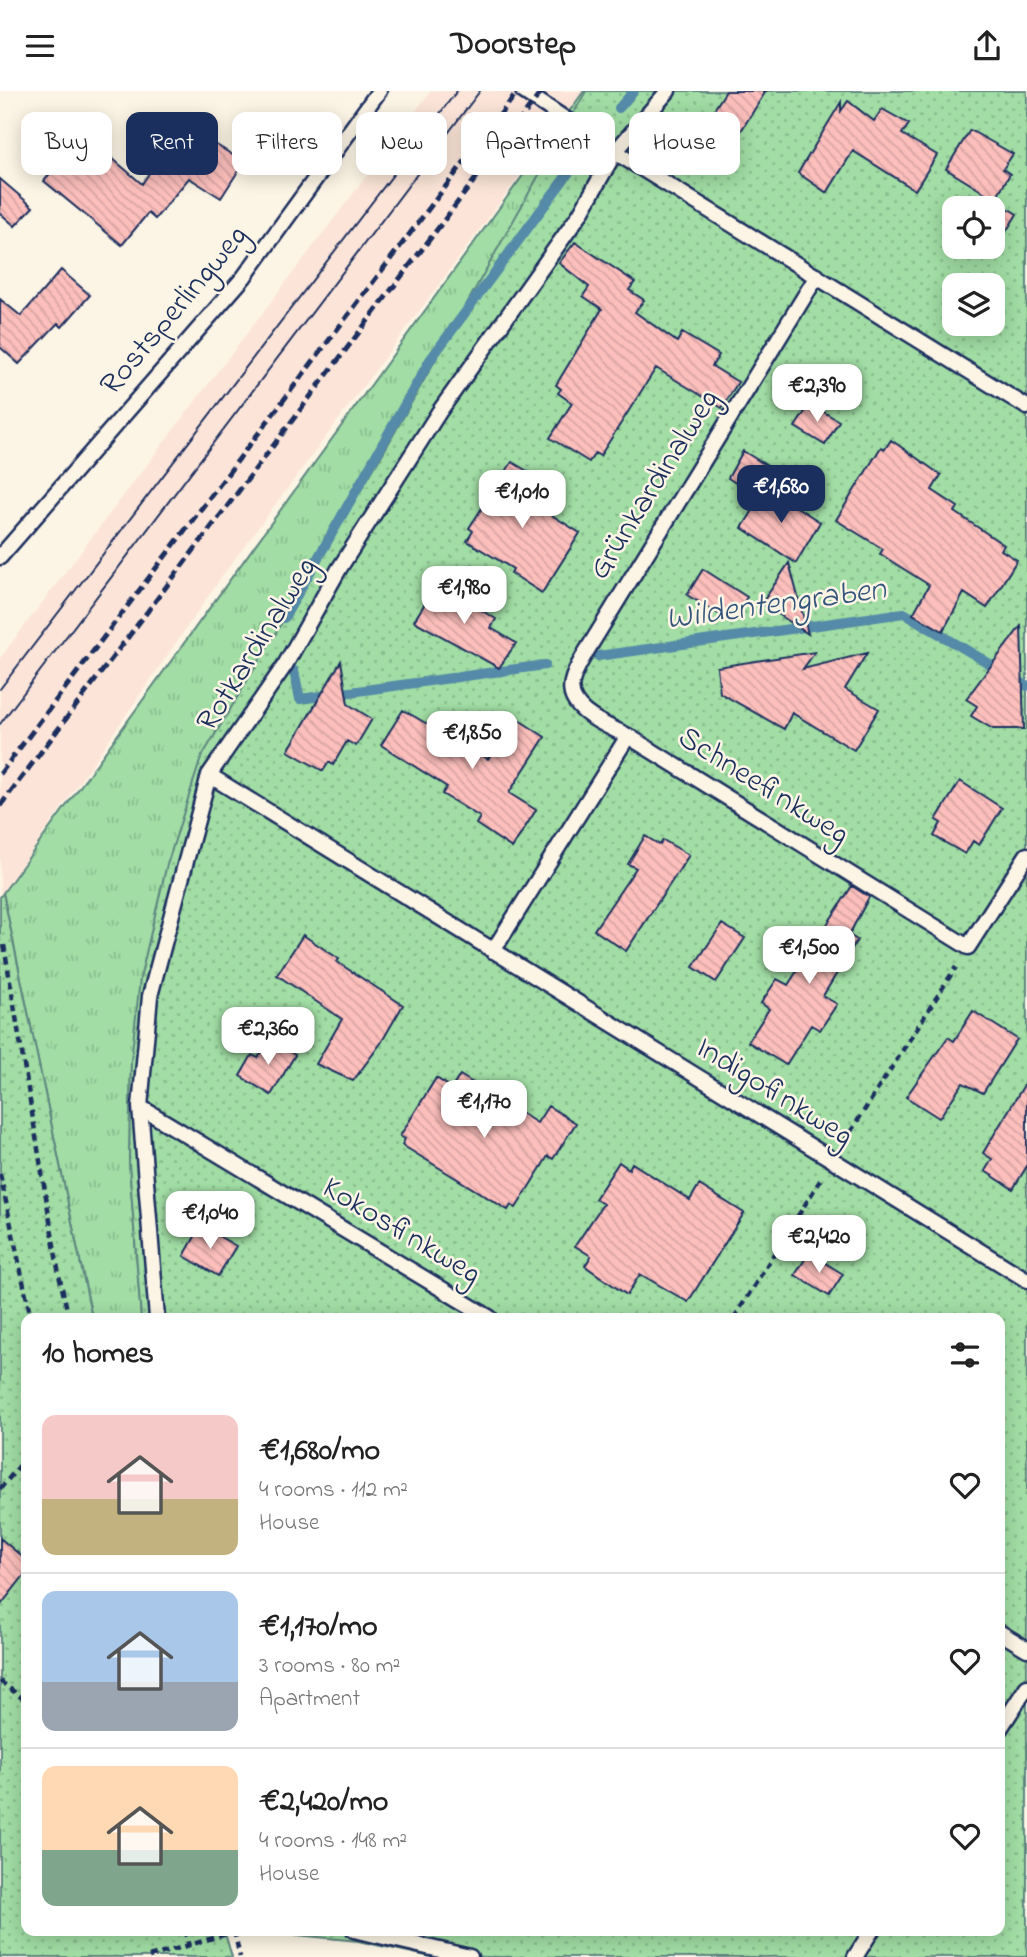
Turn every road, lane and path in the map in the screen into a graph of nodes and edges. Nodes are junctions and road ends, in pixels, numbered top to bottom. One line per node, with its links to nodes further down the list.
1 (379, 91): 9 (lane, Rostsperlingweg)
2 (523, 91): 4 (lane)
3 (668, 91): 5 (lane, Rotkardinalweg)
4 (555, 112)
5 (615, 152): 7 (lane)
6 (602, 175): 12 (lane, Rotkardinalweg)
7 (817, 276): 8 (lane); 10 (lane, Grünkardinalweg)
8 (1027, 407)
9 (0, 557)
10 (586, 652): 11 (lane, Schneefinkweg)
11 (628, 736): 16 (lane, Schneefinkweg); 17 (lane)
12 (209, 775): 17 (lane, Indigofinkweg); 18 (lane, Rotkardinalweg)
13 (1027, 855): 14 (lane)
14 (1021, 878): 16 (lane)
15 (4, 945): 23 (path)
16 (968, 947): 19 (path)
17 (494, 951): 19 (lane, Indigofinkweg)
18 (140, 1107): 24 (lane, Rotkardinalweg); 25 (lane, Kokosfinkweg)
19 (832, 1162): 21 (lane, Indigofinkweg); 26 (path)
20 (0, 1174): 22 (path)
21 (1027, 1280)
22 (30, 1313)
23 (68, 1313)
24 (157, 1313)
25 (482, 1313)
26 (737, 1313)
27 (21, 1464): 28 (path)
28 (0, 1489)
29 (1005, 1636): 30 (lane)
30 (1027, 1649)
31 (0, 1681): 33 (path)
32 (1027, 1687): 34 (lane)
33 (21, 1697)
34 (1005, 1721)
35 (186, 1936): 40 (path)
36 (219, 1936): 40 (path)
37 (235, 1936): 42 (path)
38 (380, 1936): 43 (lane)
39 (868, 1936): 44 (lane)
40 (189, 1946): 41 (path)
41 (149, 1957)
42 (240, 1957)
43 (470, 1957)
44 (855, 1957)

